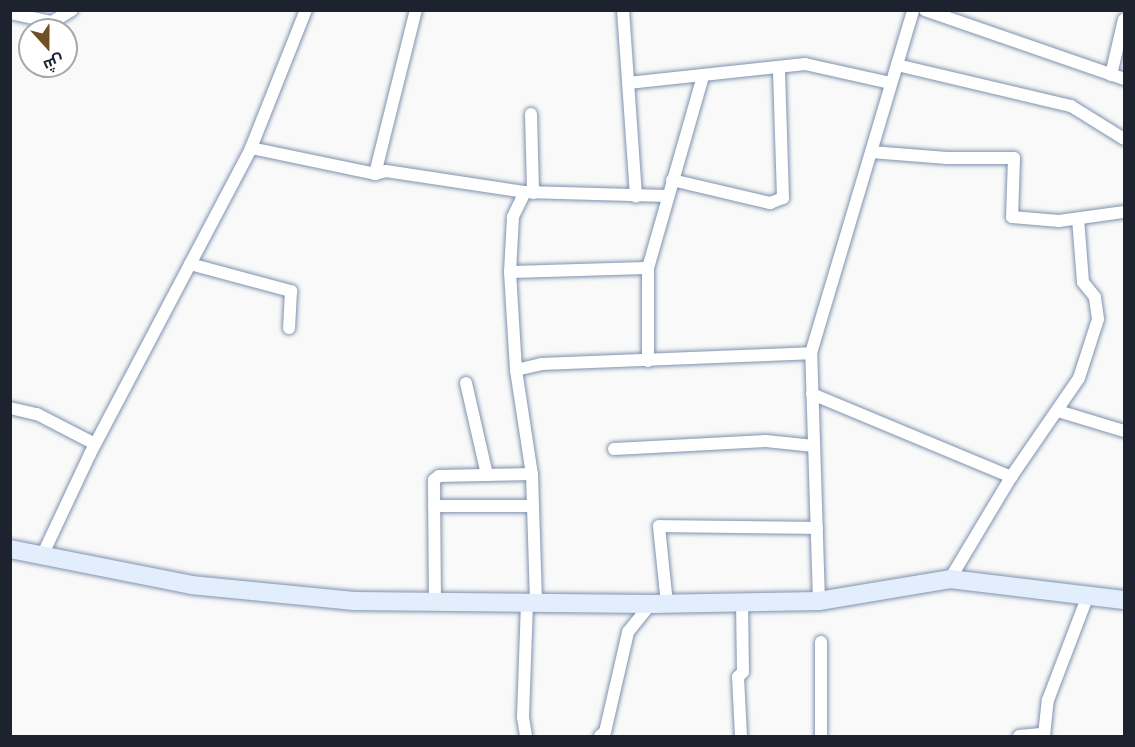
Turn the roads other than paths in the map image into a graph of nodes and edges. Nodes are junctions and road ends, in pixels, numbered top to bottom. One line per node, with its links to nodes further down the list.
1 (72, 10): 7 (street)
2 (306, 10): 18 (street)
3 (416, 10): 20 (street)
4 (623, 10): 14 (street)
5 (913, 10): 9 (street)
6 (925, 10): 11 (street)
7 (10, 14)
8 (1125, 19): 11 (street)
9 (897, 65): 15 (street); 17 (street)
10 (779, 68): 12 (street); 15 (street); 21 (street)
11 (1111, 75): 13 (street)
12 (703, 76): 14 (street); 21 (street)
13 (1125, 79)
14 (628, 83): 23 (street)
15 (891, 83): 19 (street)
16 (531, 114): 22 (street)
17 (1125, 139)
18 (251, 148): 20 (street); 27 (street)
19 (871, 152): 26 (street); 31 (street)
20 (375, 174): 22 (street)
21 (672, 180): 24 (street)
22 (529, 192): 23 (street); 29 (street)
23 (636, 196): 24 (street)
24 (667, 196): 28 (street)
25 (1125, 212): 26 (street)
26 (1078, 219): 37 (street)
27 (190, 264): 30 (street); 39 (street)
28 (648, 268): 29 (street); 32 (street)
29 (510, 272): 33 (street)
30 (290, 328)
31 (811, 353): 32 (street); 35 (street)
32 (648, 362): 33 (street)
33 (516, 370): 42 (street)
34 (466, 383): 43 (street)
35 (812, 394): 40 (street); 44 (street)
36 (10, 408): 39 (street)
37 (1058, 411): 38 (street); 44 (street)
38 (1125, 431)
39 (95, 444): 49 (street)
40 (814, 446): 41 (street); 47 (street)
41 (614, 449)
42 (532, 474): 43 (street); 46 (street)
43 (487, 475): 45 (street)
44 (1011, 477): 50 (street)
45 (434, 506): 46 (street); 55 (street)
46 (531, 507): 56 (street)
47 (817, 528): 53 (street); 57 (street)
48 (10, 549): 49 (main road)
49 (42, 556): 55 (main road)
50 (950, 579): 51 (main road); 53 (main road)
51 (1087, 598): 52 (main road); 59 (street)
52 (1125, 600)
53 (819, 601): 54 (main road)
54 (742, 602): 57 (main road); 62 (street)
55 (435, 603): 56 (main road)
56 (531, 604): 57 (main road); 60 (street)
57 (659, 604): 61 (street)
58 (821, 642): 63 (street)
59 (1044, 735): 64 (street)
60 (526, 736)
61 (600, 736)
62 (741, 736)
63 (821, 736)
64 (1019, 736)

